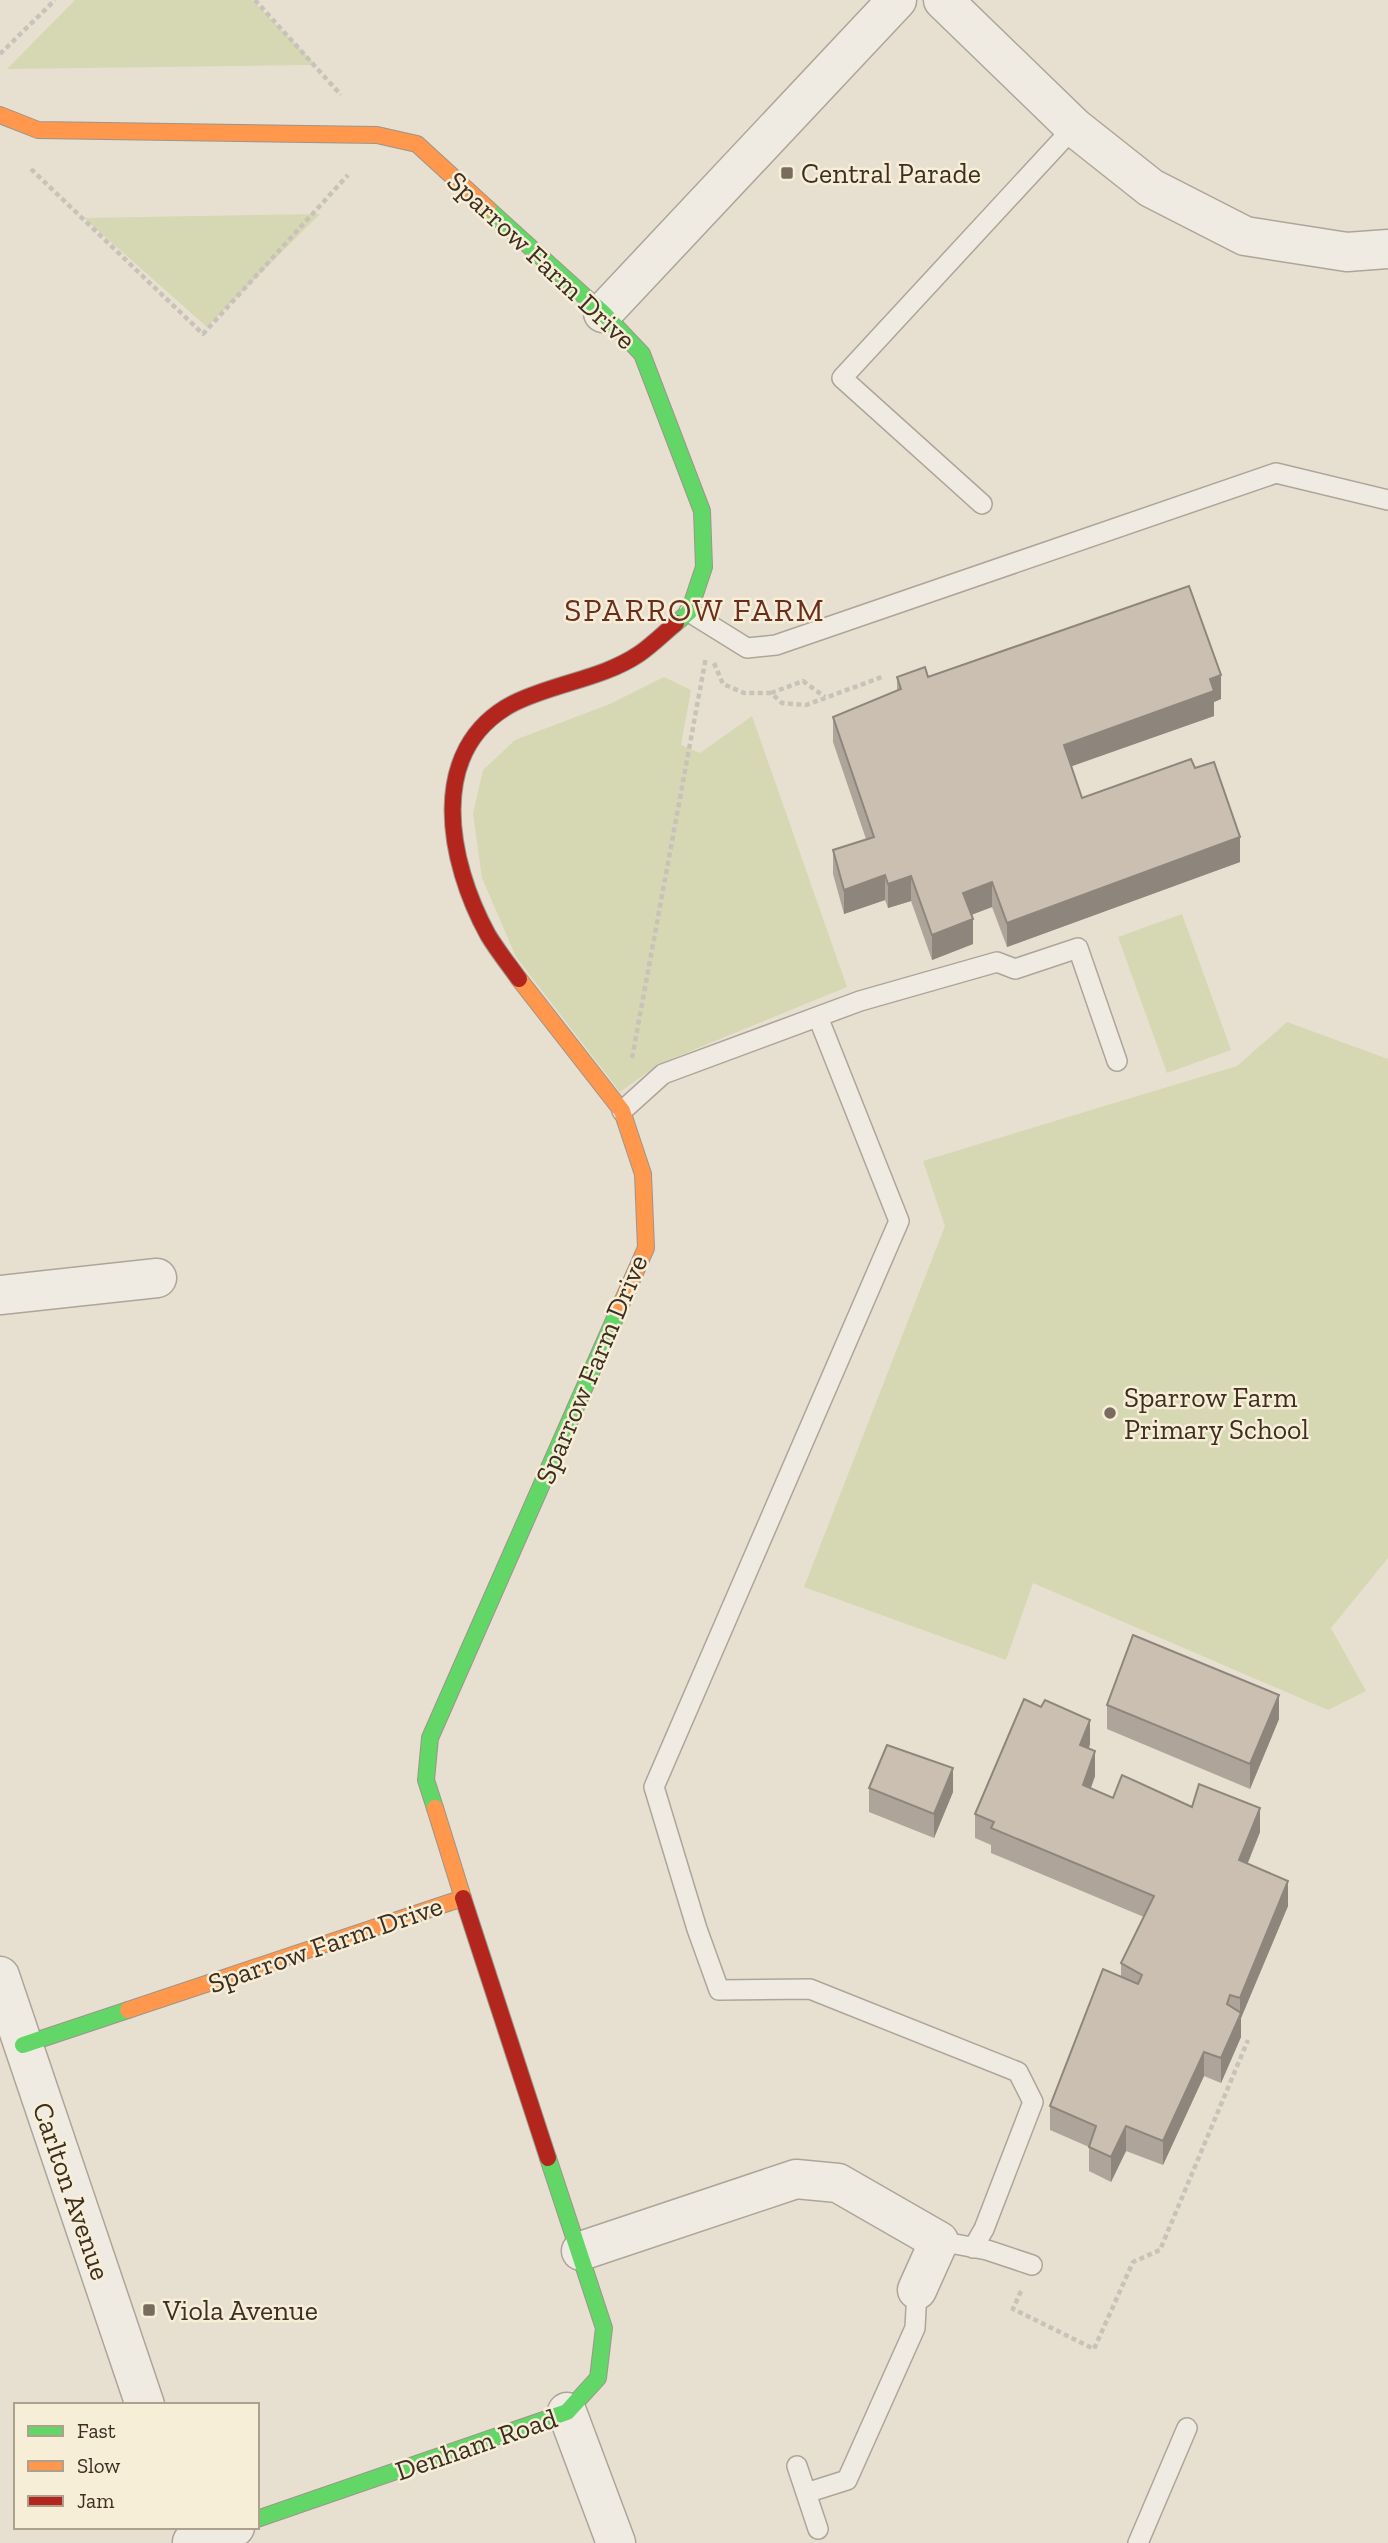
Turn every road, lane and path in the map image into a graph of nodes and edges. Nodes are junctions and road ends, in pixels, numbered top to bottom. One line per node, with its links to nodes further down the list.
1 (55, 0): 5 (path)
2 (255, 0): 8 (path)
3 (897, 0): 10 (street)
4 (943, 0): 7 (street)
5 (0, 54)
6 (2, 117): 8 (street, Sparrow Farm Drive); 8 (path)
7 (1074, 127): 9 (street); 12 (lane)
8 (377, 135): 10 (street, Sparrow Farm Drive)
9 (1388, 249)
10 (603, 313): 13 (street, Sparrow Farm Drive)
11 (1388, 500): 13 (lane)
12 (982, 504)
13 (689, 612): 19 (street, Sparrow Farm Drive)
14 (882, 677): 16 (path)
15 (771, 693): 16 (path); 16 (path); 19 (path)
16 (826, 698)
17 (818, 1017): 18 (lane); 19 (lane); 26 (lane)
18 (1116, 1061)
19 (622, 1111): 22 (street, Sparrow Farm Drive)
20 (157, 1278): 21 (street)
21 (0, 1295)
22 (463, 1898): 25 (street, Sparrow Farm Drive); 27 (street, Denham Road)
23 (0, 1976): 25 (street, Carlton Avenue)
24 (1248, 2040): 26 (path)
25 (23, 2045): 30 (street, Carlton Avenue)
26 (956, 2245): 27 (street); 28 (lane); 29 (street)
27 (581, 2251): 31 (street, Denham Road)
28 (1032, 2265)
29 (917, 2290): 34 (lane)
30 (144, 2403)
31 (567, 2412): 35 (street, Denham Road); 39 (street)
32 (1187, 2428): 40 (lane)
33 (797, 2466): 34 (lane)
34 (806, 2493): 37 (lane)
35 (259, 2518)
36 (230, 2529): 38 (street)
37 (818, 2529)
38 (192, 2543)
39 (616, 2543)
40 (1138, 2543)

